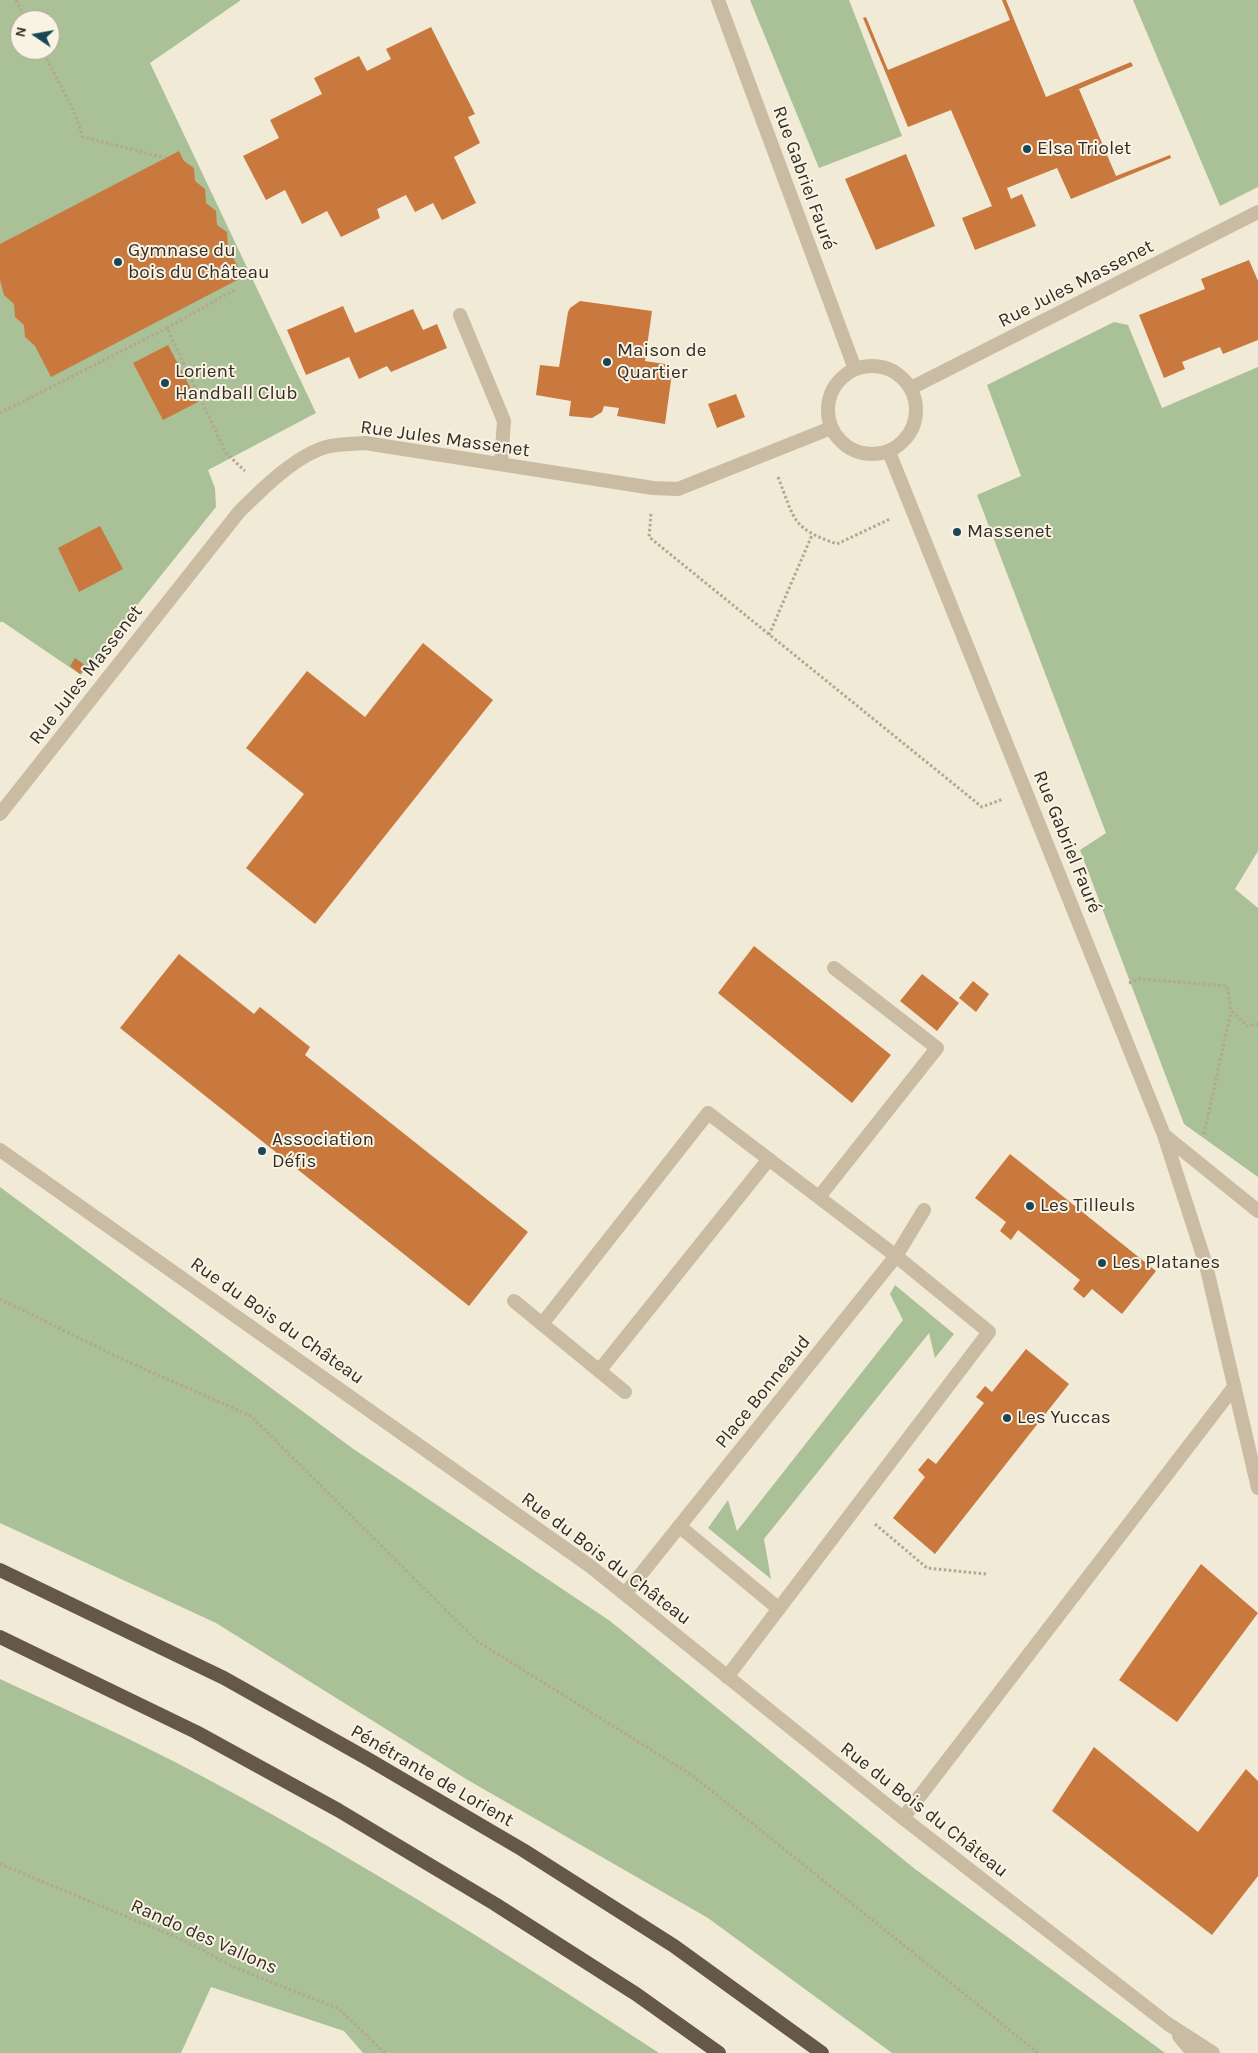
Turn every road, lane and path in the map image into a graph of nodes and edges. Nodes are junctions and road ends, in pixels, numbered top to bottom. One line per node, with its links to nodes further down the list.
1 (718, 0): 8 (street, Rue Gabriel Fauré)
2 (47, 60): 3 (path)
3 (166, 158)
4 (1258, 212): 9 (street, Rue Jules Massenet)
5 (236, 289): 7 (path)
6 (460, 315): 14 (street)
7 (166, 328): 10 (path); 15 (path)
8 (855, 369): 9 (street); 11 (street)
9 (911, 388): 13 (street)
10 (0, 413)
11 (831, 428): 12 (street, Rue Jules Massenet); 13 (street)
12 (768, 451): 16 (street, Rue Jules Massenet); 18 (path)
13 (889, 452): 17 (street, Rue Gabriel Fauré)
14 (500, 464): 15 (street, Rue Jules Massenet); 16 (street, Rue Jules Massenet)
15 (264, 487): 21 (street, Rue Jules Massenet)
16 (654, 488): 19 (path)
17 (912, 508): 18 (path); 20 (street, Rue Gabriel Fauré)
18 (812, 535): 19 (path)
19 (769, 635): 20 (path)
20 (1026, 791): 23 (street, Rue Gabriel Fauré)
21 (0, 814)
22 (834, 968): 30 (street)
23 (1108, 992): 24 (path); 26 (street, Rue Gabriel Fauré)
24 (1231, 1010): 25 (path); 29 (path)
25 (1258, 1024)
26 (1164, 1135): 29 (street); 38 (street, Rue Gabriel Fauré)
27 (0, 1150): 45 (street, Rue du Bois du Château)
28 (770, 1159): 30 (street); 36 (street); 37 (street)
29 (1198, 1162): 32 (street)
30 (819, 1197): 33 (street)
31 (924, 1210): 33 (street, Place Bonneaud)
32 (1258, 1211)
33 (896, 1256): 41 (street); 42 (street, Place Bonneaud)
34 (0, 1300): 55 (path)
35 (514, 1301): 36 (street)
36 (542, 1324): 37 (street)
37 (599, 1371): 39 (street)
38 (1234, 1387): 40 (street, Rue Gabriel Fauré); 49 (street)
39 (625, 1392)
40 (1258, 1488)
41 (856, 1507): 44 (path); 46 (street)
42 (679, 1526): 45 (street, Place Bonneaud); 46 (street)
43 (0, 1570): 54 (highway, Pénétrante de Lorient)
44 (986, 1574)
45 (625, 1594): 48 (street, Rue du Bois du Château)
46 (779, 1608): 48 (street)
47 (0, 1637): 53 (highway)
48 (726, 1677): 49 (street, Rue du Bois du Château)
49 (903, 1818): 51 (street, Rue du Bois du Château)
50 (0, 1864): 52 (path, Rando des Vallons)
51 (1168, 2024): 56 (street, Rue du Bois du Château); 57 (street, Rue du Bois du Château)
52 (385, 2053)
53 (719, 2053)
54 (822, 2053)
55 (1038, 2053)
56 (1193, 2053)
57 (1213, 2053)

